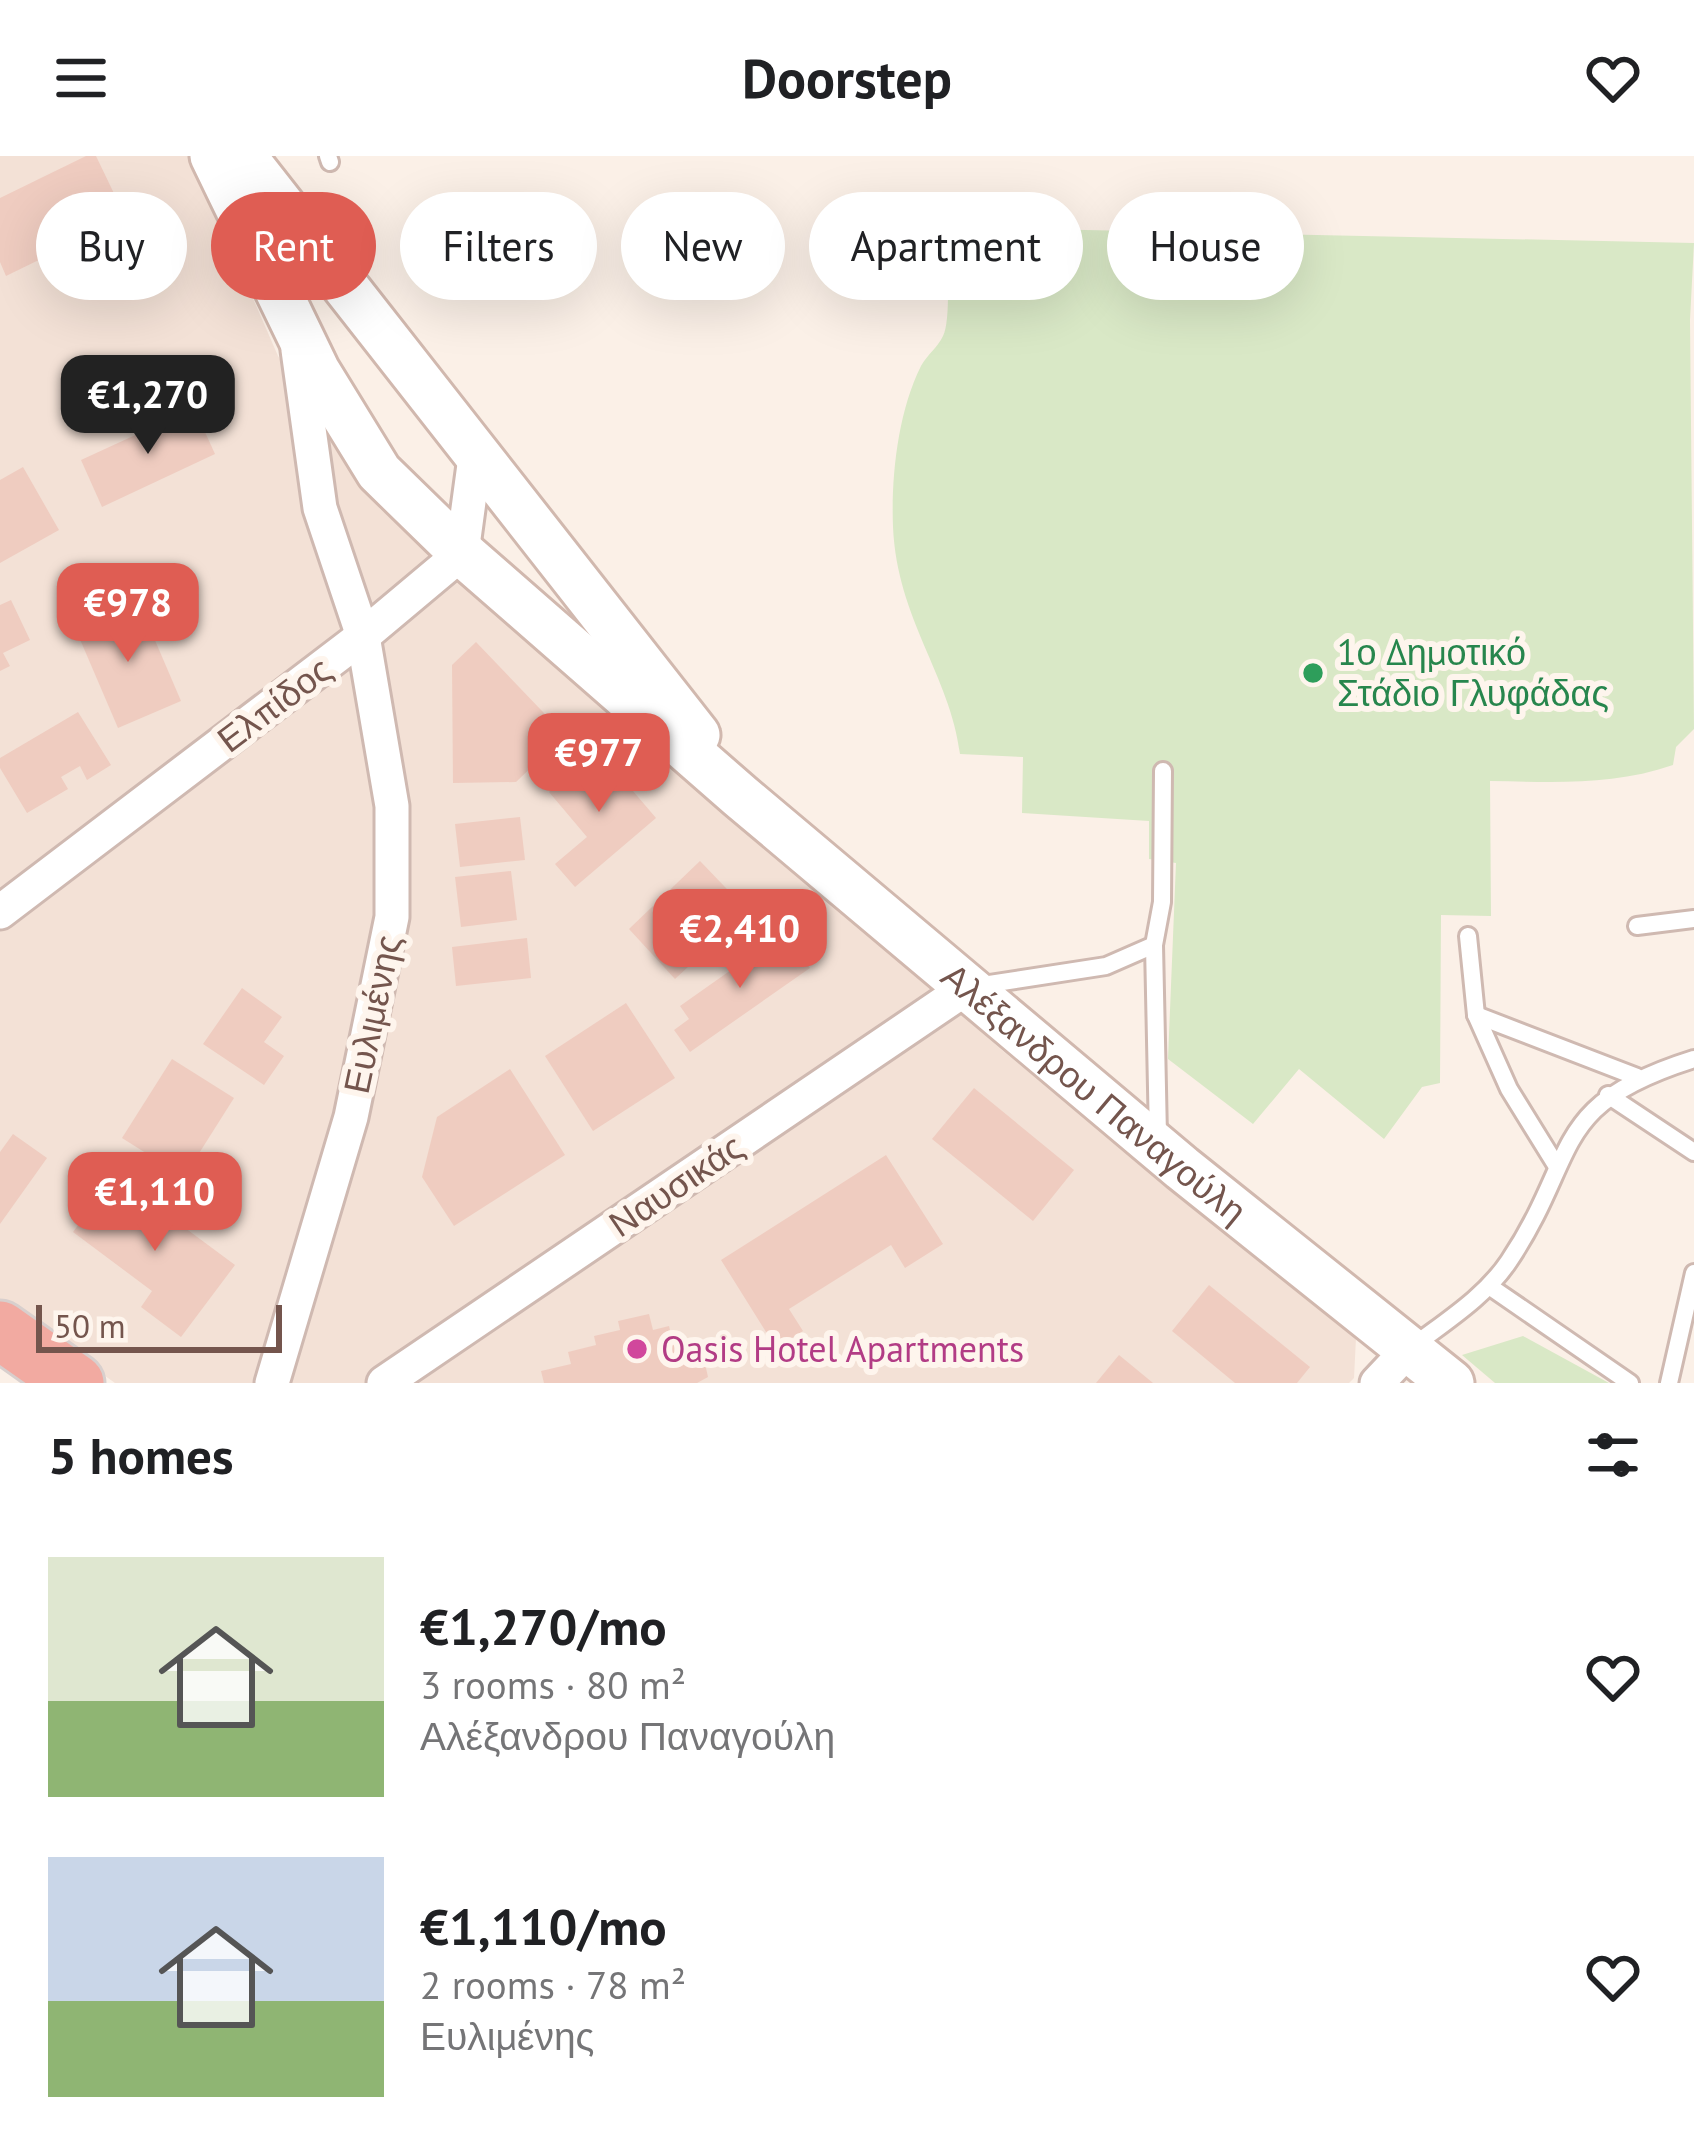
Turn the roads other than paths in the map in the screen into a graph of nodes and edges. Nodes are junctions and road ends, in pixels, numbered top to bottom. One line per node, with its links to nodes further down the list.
1 (213, 156): 3 (street, Αλέξανδρου Παναγούλη)
2 (243, 156): 4 (street, Αλέξανδρου Παναγούλη)
3 (294, 322): 5 (street, Αλέξανδρου Παναγούλη); 6 (street, Ευλιμένης)
4 (476, 450): 5 (street); 8 (street, Αλέξανδρου Παναγούλη)
5 (462, 553): 6 (street, Ελπίδος); 8 (street, Αλέξανδρου Παναγούλη)
6 (363, 636): 9 (street, Ελπίδος); 27 (street, Ευλιμένης)
7 (1163, 771): 13 (lane)
8 (740, 796): 14 (street, Αλέξανδρου Παναγούλη)
9 (4, 900)
10 (1694, 920): 11 (lane)
11 (1637, 926)
12 (1468, 936): 15 (lane)
13 (1154, 945): 14 (lane); 19 (lane)
14 (968, 987): 19 (street, Αλέξανδρου Παναγούλη); 28 (street, Ναυσικάς)
15 (1475, 1015): 17 (lane); 21 (lane)
16 (1694, 1059): 17 (lane)
17 (1637, 1077): 18 (lane)
18 (1608, 1095): 20 (lane); 21 (lane)
19 (1159, 1148): 25 (street, Αλέξανδρου Παναγούλη)
20 (1694, 1152)
21 (1556, 1165): 23 (lane)
22 (1694, 1273): 32 (lane)
23 (1489, 1286): 25 (lane); 31 (lane)
24 (0, 1330): 26 (highway)
25 (1410, 1348): 29 (street); 30 (street, Αλέξανδρου Παναγούλη)
26 (75, 1383)
27 (272, 1383)
28 (385, 1383)
29 (1376, 1383)
30 (1451, 1383)
31 (1630, 1383)
32 (1669, 1383)

